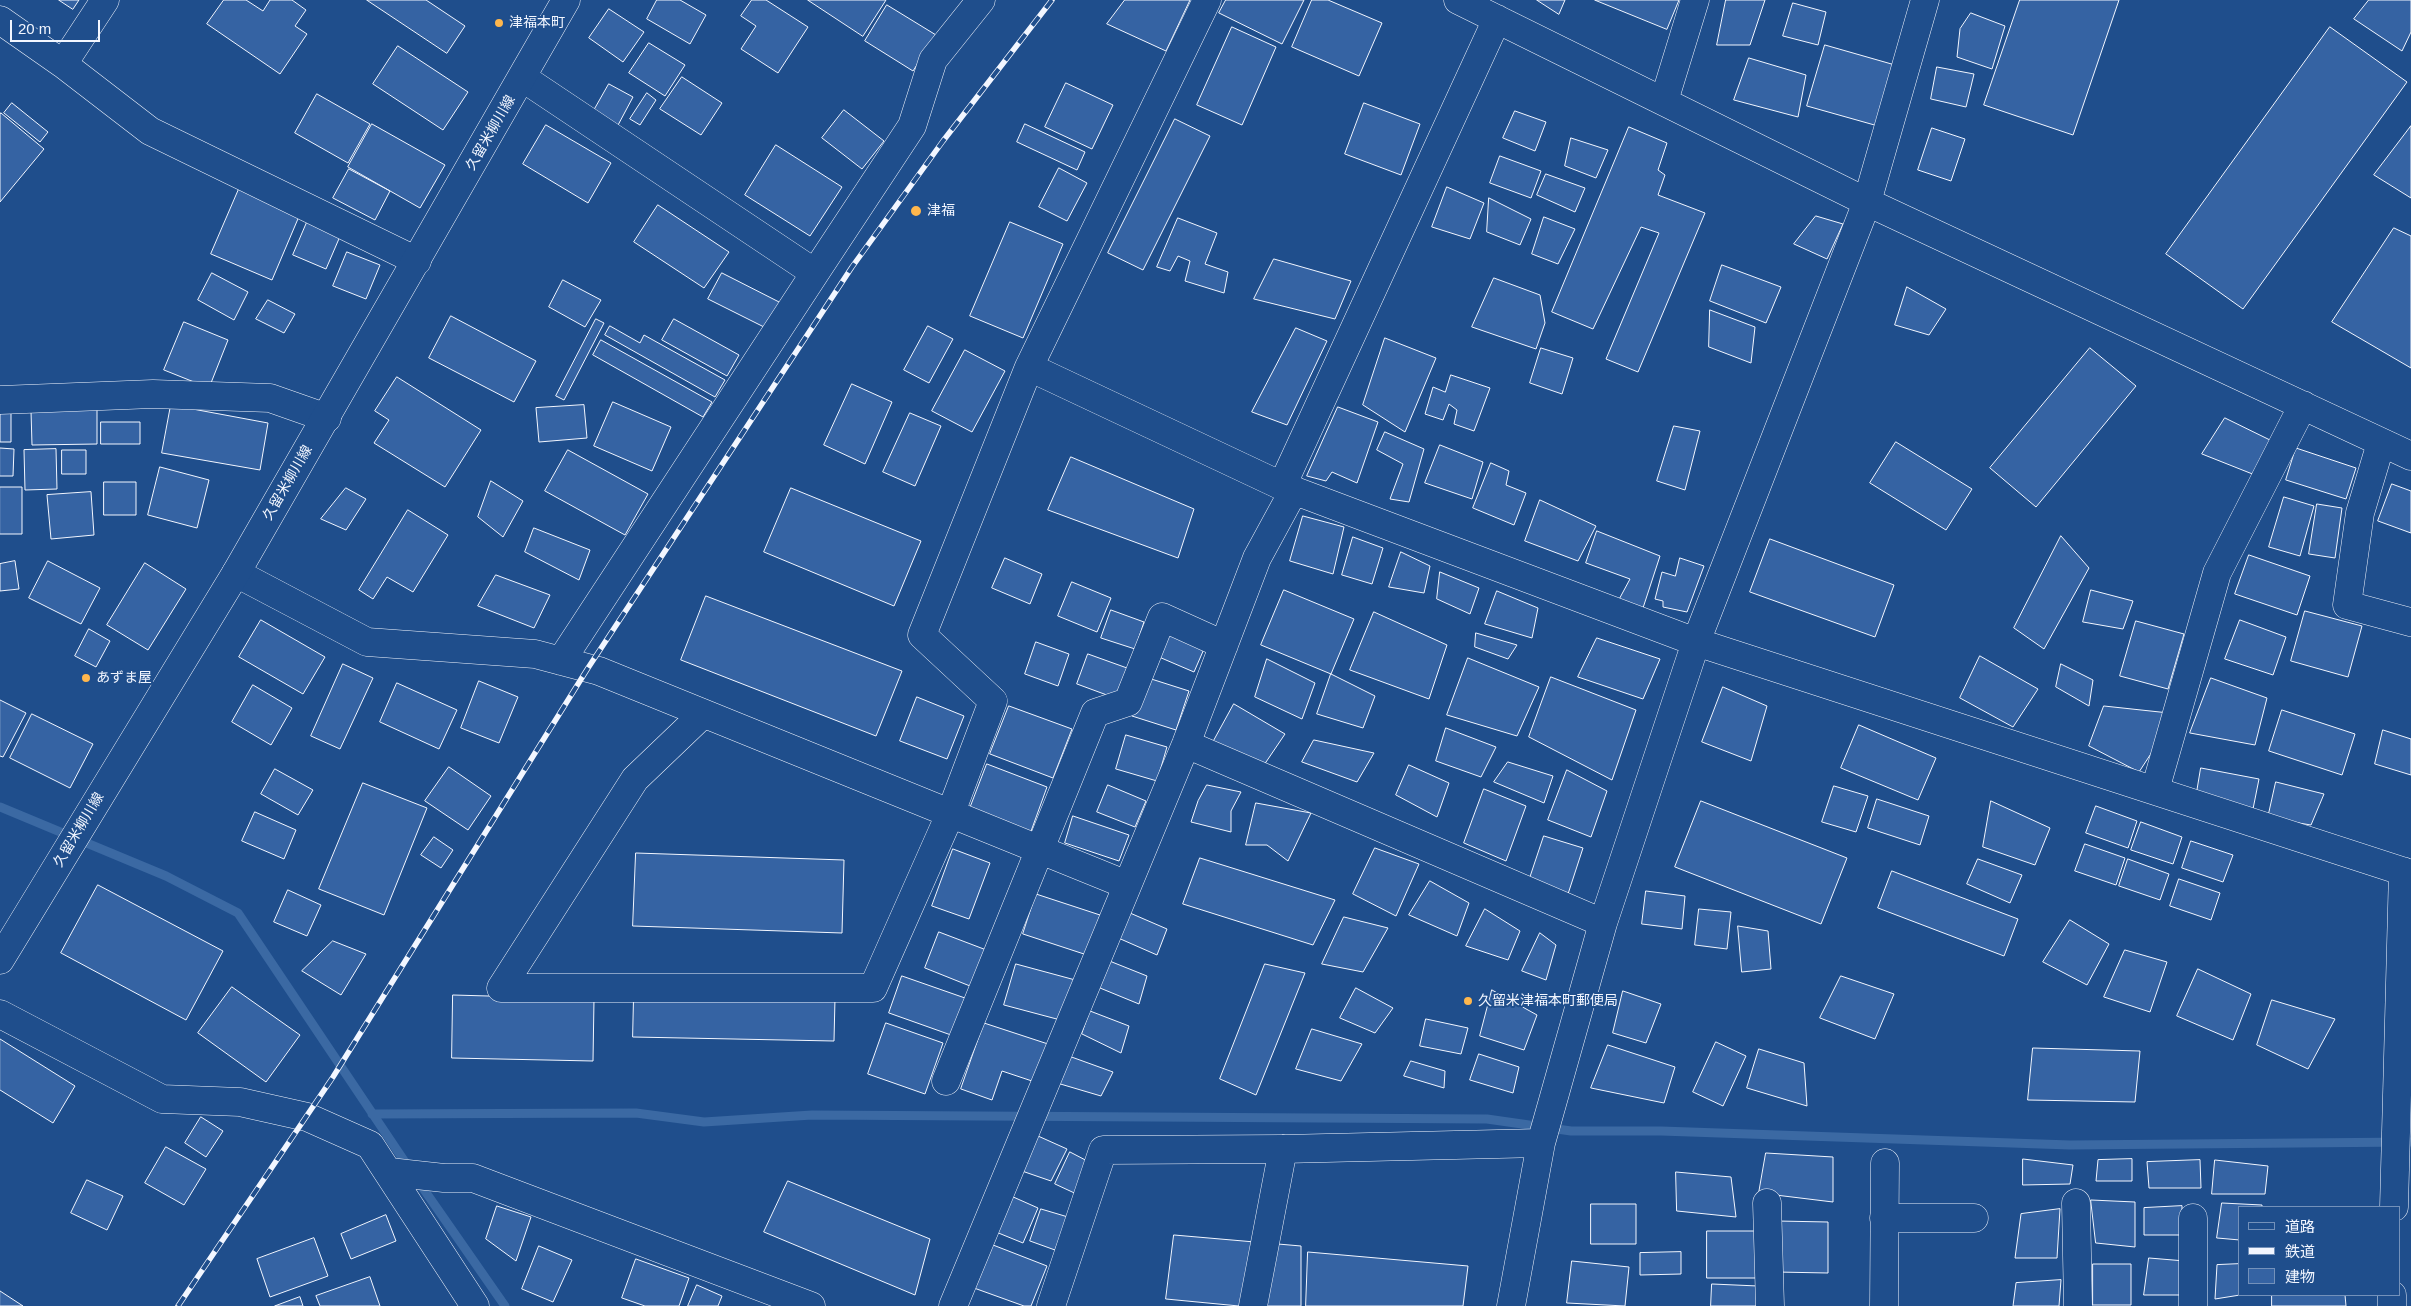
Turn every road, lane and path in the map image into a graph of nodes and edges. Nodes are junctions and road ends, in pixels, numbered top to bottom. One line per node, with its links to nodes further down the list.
1 (105, 0): 10 (street)
2 (566, 0): 11 (street, 久留米柳川線)
3 (981, 0): 15 (street)
4 (1207, 0): 16 (street)
5 (1458, 0): 8 (street)
6 (1695, 0): 12 (street)
7 (1925, 0): 13 (street)
8 (1492, 11): 12 (street); 22 (street)
9 (0, 20): 10 (street)
10 (63, 64): 14 (street)
11 (523, 78): 14 (street, 久留米柳川線); 15 (street)
12 (1664, 101): 13 (street)
13 (1867, 202): 18 (street); 25 (street)
14 (417, 261): 19 (street, 久留米柳川線)
15 (815, 273): 27 (street)
16 (1029, 367): 22 (street); 31 (street)
17 (0, 400): 19 (street)
18 (2302, 405): 20 (street); 30 (street)
19 (327, 418): 23 (street, 久留米柳川線)
20 (2381, 442): 21 (street); 24 (street)
21 (2411, 456)
22 (1288, 488): 25 (street); 26 (street)
23 (236, 572): 27 (street); 36 (street, 久留米柳川線)
24 (2410, 622)
25 (1696, 642): 30 (street); 35 (street)
26 (1224, 645): 29 (street); 32 (street)
27 (561, 661): 28 (street)
28 (703, 714): 31 (street); 31 (street)
29 (1186, 744): 34 (street); 35 (street)
30 (2155, 790): 33 (street)
31 (951, 812): 32 (street)
32 (1038, 850): 34 (street); 38 (street)
33 (2407, 872): 45 (street)
34 (1127, 885): 51 (street)
35 (1603, 923): 39 (street)
36 (0, 960)
37 (0, 1014): 42 (street)
38 (946, 1081)
39 (1541, 1143): 40 (street); 54 (street)
40 (1283, 1149): 52 (street); 53 (street)
41 (1885, 1163): 46 (street)
42 (389, 1172): 49 (street); 50 (street)
43 (1767, 1203): 55 (street)
44 (2076, 1203): 57 (street)
45 (2394, 1206)
46 (1884, 1218): 47 (street); 56 (street)
47 (1974, 1218)
48 (2193, 1218): 58 (street)
49 (475, 1306)
50 (811, 1306)
51 (953, 1306)
52 (1051, 1306)
53 (1253, 1306)
54 (1511, 1306)
55 (1770, 1306)
56 (1884, 1306)
57 (2078, 1306)
58 (2192, 1306)

